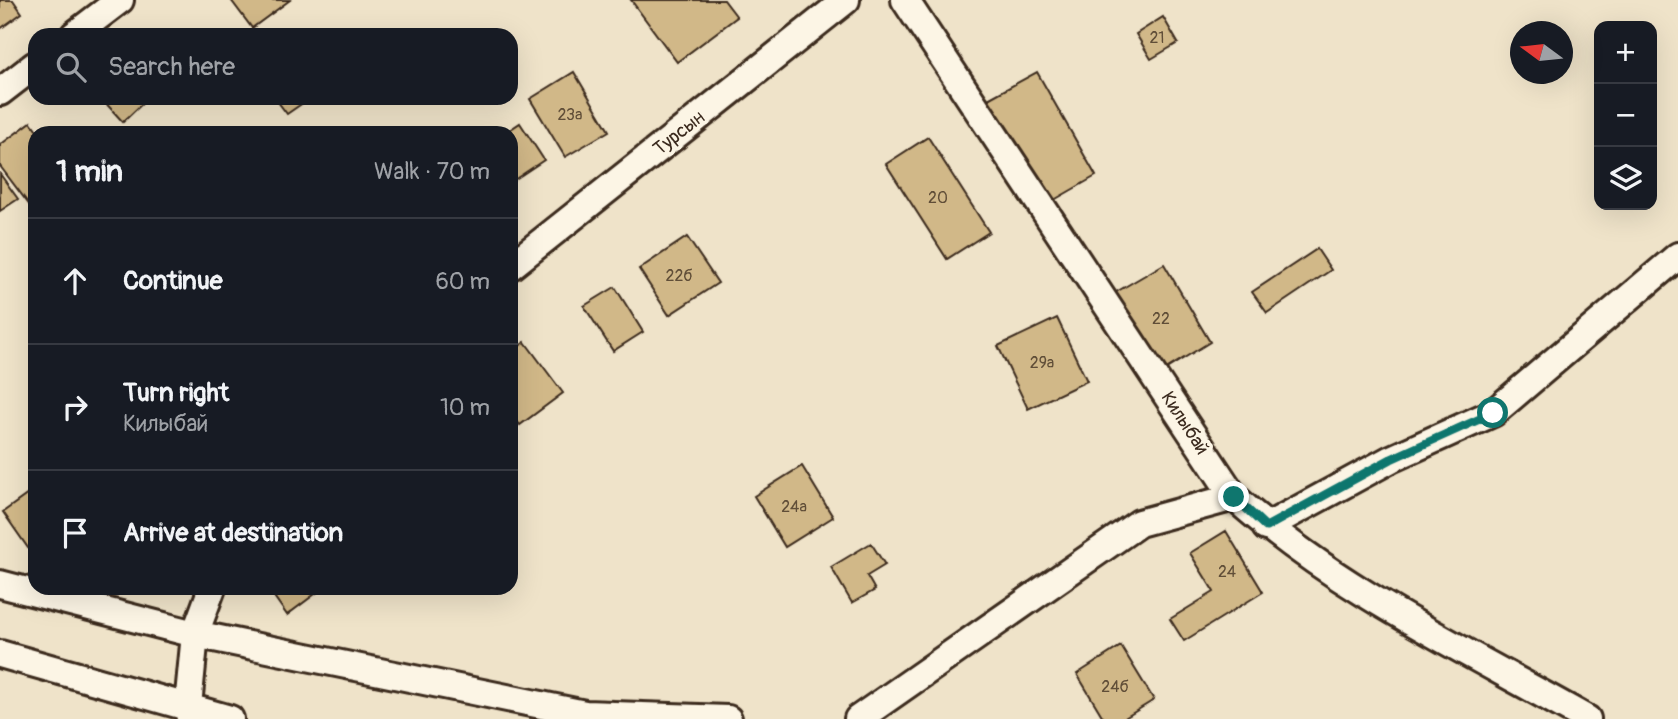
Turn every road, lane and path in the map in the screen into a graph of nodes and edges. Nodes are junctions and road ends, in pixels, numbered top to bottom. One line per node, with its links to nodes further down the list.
1 (120, 0): 4 (street)
2 (846, 0): 8 (street, Турсын)
3 (905, 0): 9 (street, Килыбай)
4 (83, 28)
5 (28, 70): 6 (street)
6 (0, 92)
7 (1678, 256): 10 (street)
8 (518, 260)
9 (1234, 497): 10 (street, Килыбай); 20 (street)
10 (1266, 527): 21 (street, Килыбай)
11 (0, 584): 12 (street)
12 (28, 591)
13 (43, 595): 15 (street)
14 (209, 595): 15 (street)
15 (195, 634): 17 (street); 19 (street)
16 (0, 654): 17 (street)
17 (189, 713): 18 (street)
18 (230, 719)
19 (728, 719)
20 (858, 719)
21 (1587, 719)

